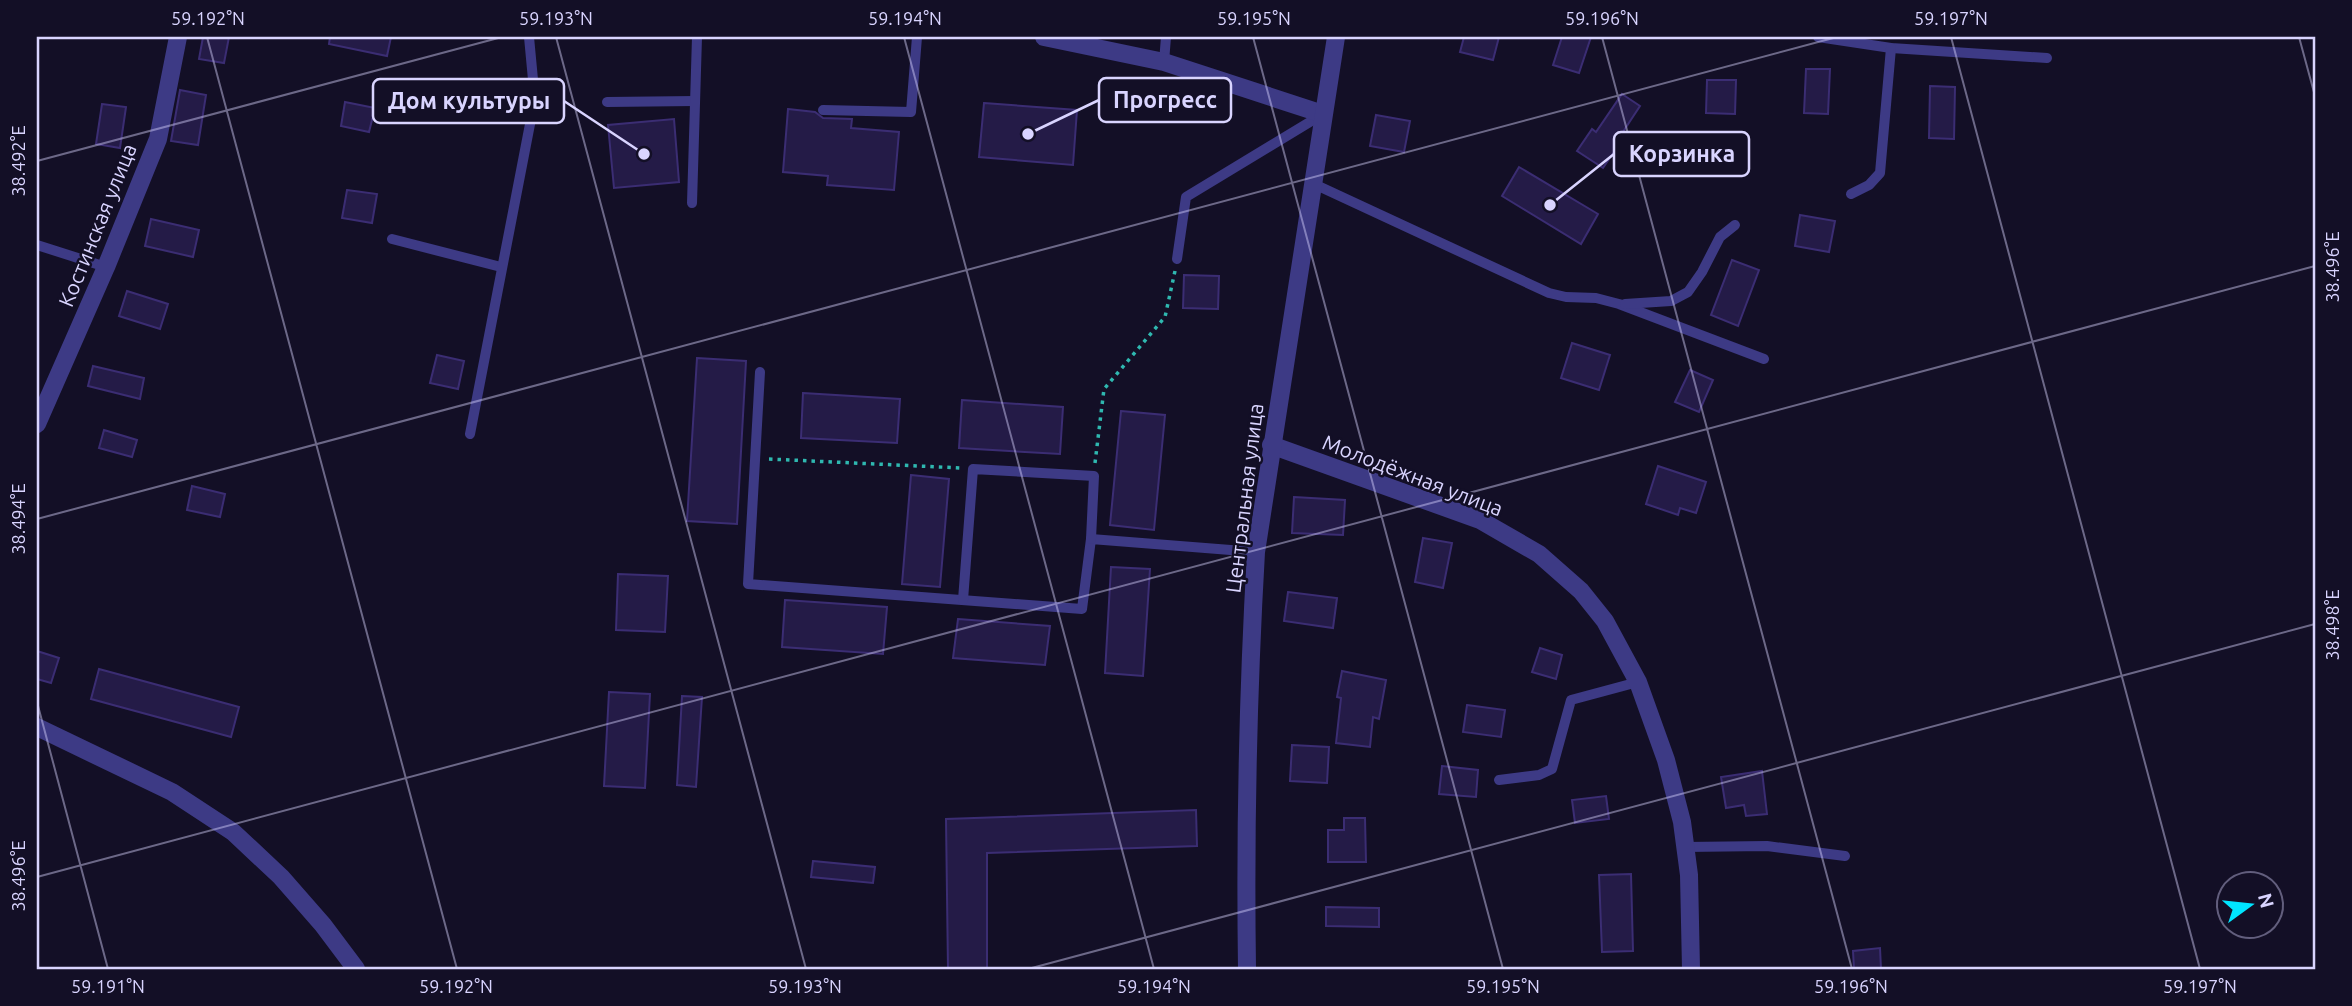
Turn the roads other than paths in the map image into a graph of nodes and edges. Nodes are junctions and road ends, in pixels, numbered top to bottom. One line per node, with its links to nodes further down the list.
1 (178, 37): 25 (street, Костинская улица)
2 (529, 37): 17 (lane)
3 (697, 37): 13 (lane)
4 (917, 37): 15 (lane)
5 (1044, 37): 11 (street)
6 (1166, 37): 11 (lane)
7 (1336, 37): 16 (street, Центральная улица)
8 (1818, 37): 9 (lane)
9 (1891, 48): 10 (lane); 19 (lane)
10 (2047, 58)
11 (1164, 62): 16 (street)
12 (399, 94): 17 (lane)
13 (695, 101): 14 (lane); 20 (lane)
14 (607, 102)
15 (822, 110)
16 (1323, 114): 18 (street, Центральная улица); 24 (lane)
17 (531, 118): 26 (lane)
18 (1314, 184): 27 (lane); 32 (street, Центральная улица)
19 (1851, 194)
20 (692, 203)
21 (1735, 225): 27 (lane)
22 (392, 239): 26 (lane)
23 (37, 246): 25 (lane)
24 (1177, 259)
25 (106, 267): 30 (street, Костинская улица)
26 (501, 267): 31 (lane)
27 (1619, 304): 28 (lane)
28 (1764, 359)
29 (760, 372): 35 (lane)
30 (37, 424)
31 (470, 434)
32 (1271, 445): 34 (street, Центральная улица); 36 (street, Молодёжная улица)
33 (1091, 539): 34 (lane); 35 (lane); 35 (lane)
34 (1256, 552): 42 (street, Центральная улица)
35 (963, 600)
36 (1638, 682): 38 (lane); 39 (street, Молодёжная улица)
37 (37, 727): 41 (street)
38 (1499, 780)
39 (1685, 846): 40 (lane); 43 (street, Молодёжная улица)
40 (1845, 856)
41 (356, 969)
42 (1247, 969)
43 (1690, 969)

